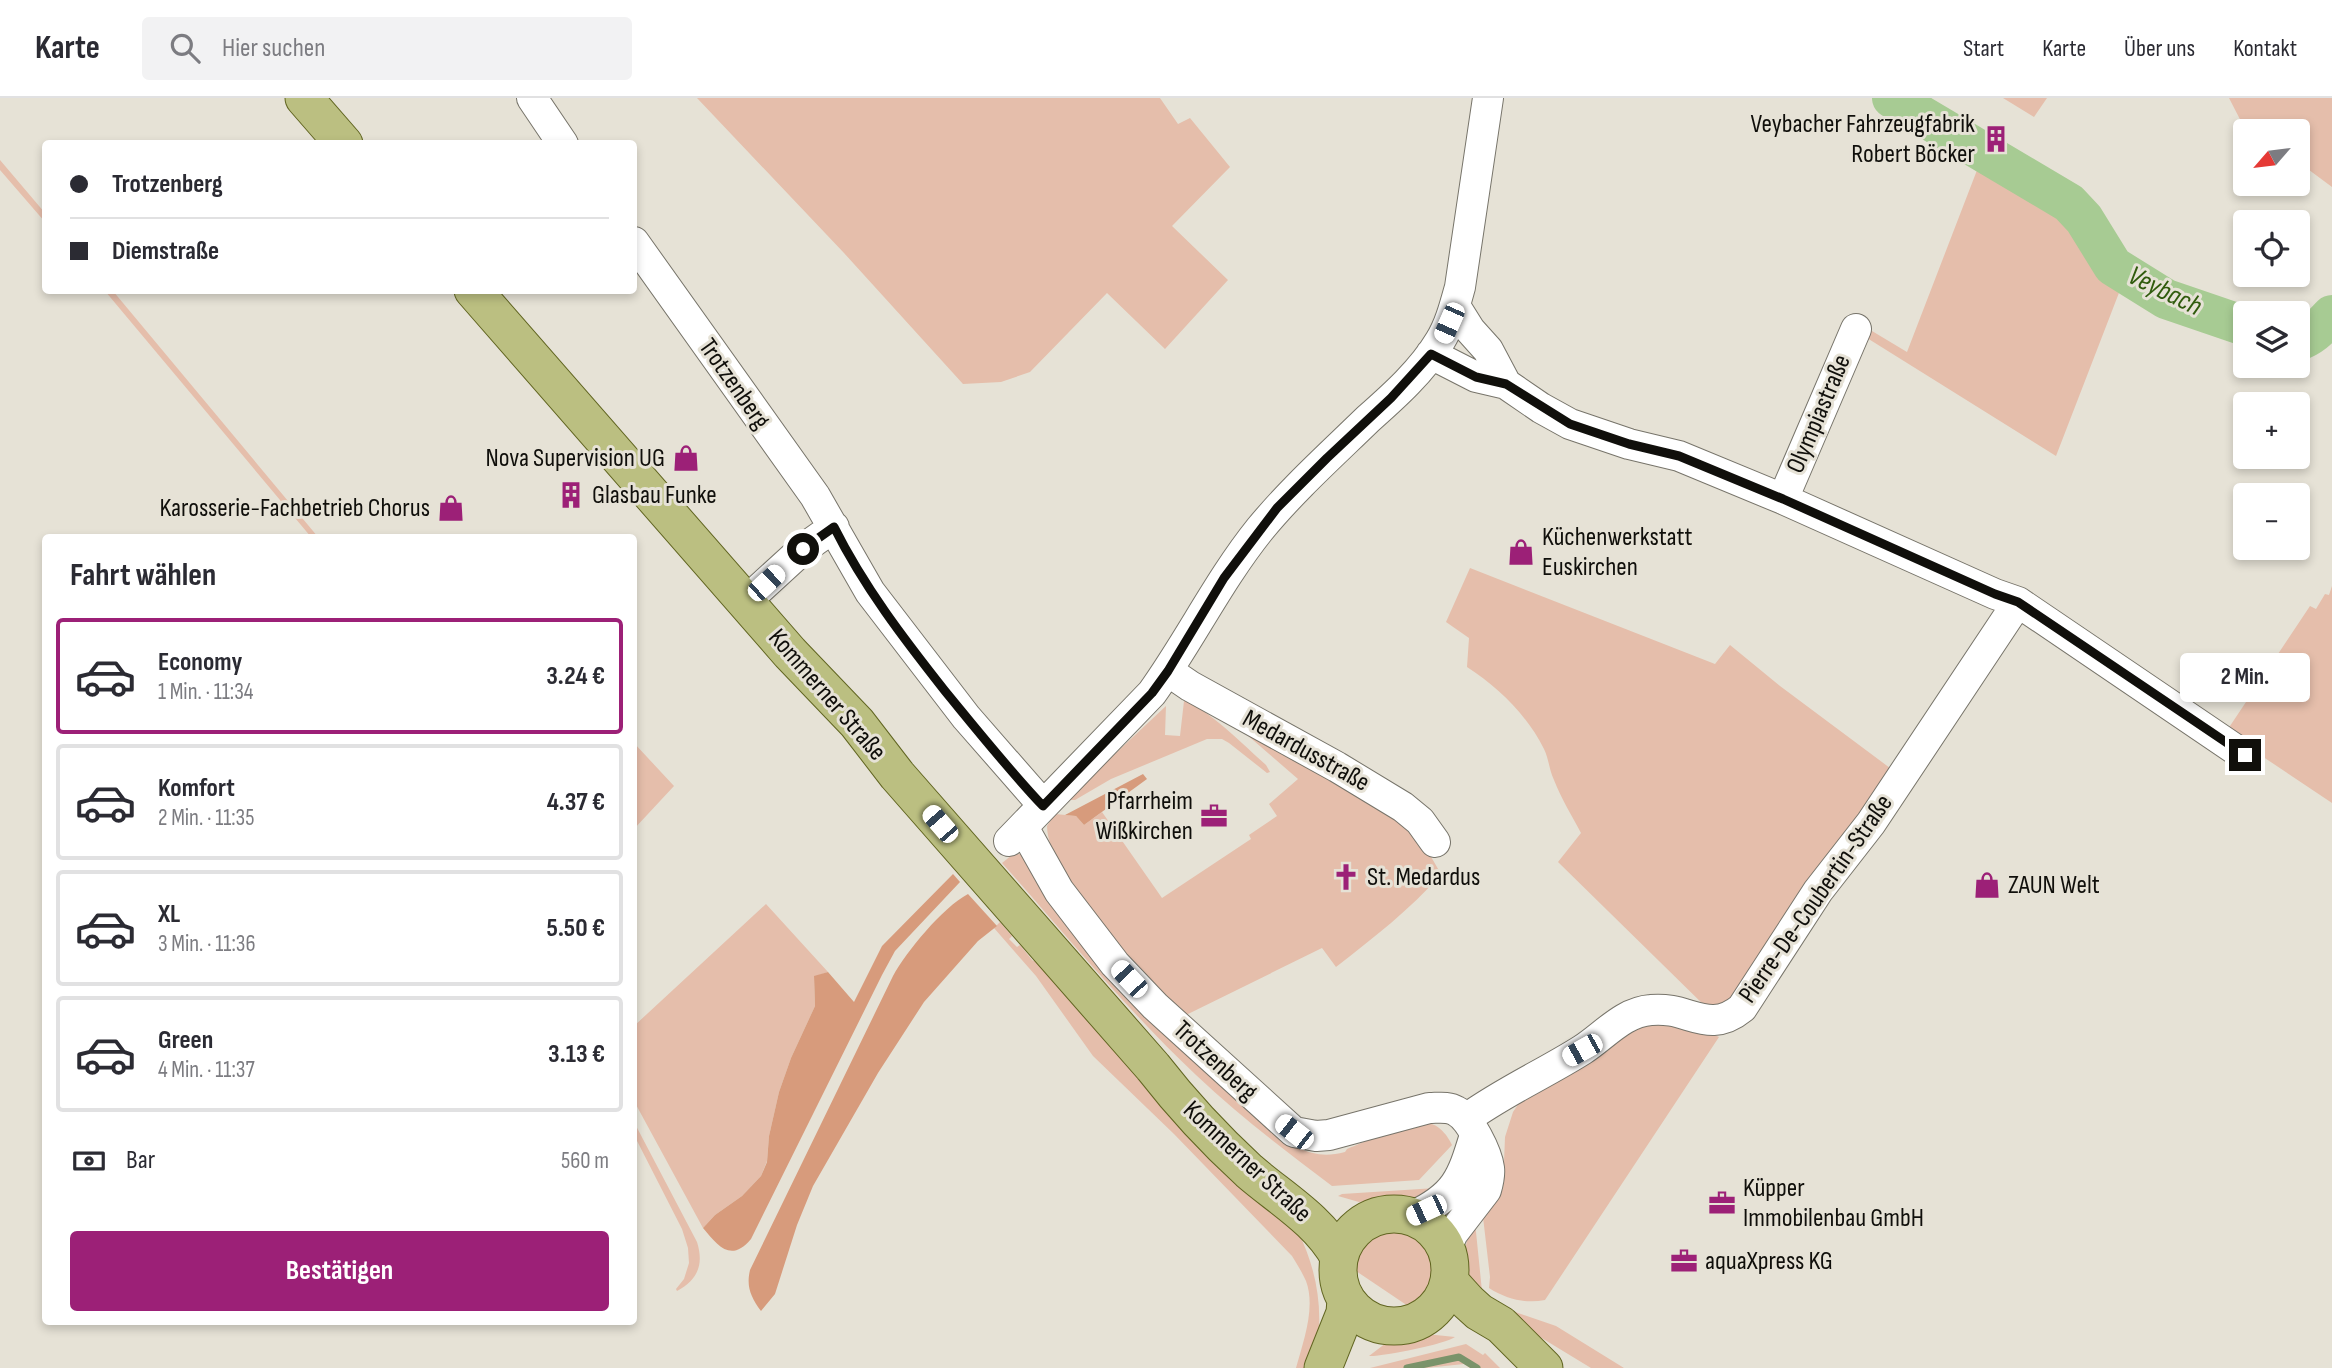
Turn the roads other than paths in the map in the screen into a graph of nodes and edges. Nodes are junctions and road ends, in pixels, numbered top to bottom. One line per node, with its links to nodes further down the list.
1 (304, 98): 4 (main road)
2 (532, 98): 5 (street)
3 (1488, 98): 8 (street)
4 (341, 140)
5 (560, 140)
6 (637, 246): 13 (street, Trotzenberg)
7 (476, 294): 14 (main road, Kommerner Straße)
8 (1455, 306): 10 (street); 11 (street)
9 (1856, 328): 12 (street, Olympiastraße)
10 (1431, 354): 11 (street); 16 (street)
11 (1506, 384): 12 (street)
12 (1783, 499): 15 (street)
13 (834, 527): 14 (street); 18 (street, Trotzenberg)
14 (745, 602): 20 (main road, Kommerner Straße)
15 (2018, 602): 17 (street); 21 (street, Pierre-De-Coubertin-Straße)
16 (1168, 671): 18 (street); 19 (street, Medardusstraße)
17 (2245, 755)
18 (1043, 806): 21 (street, Trotzenberg)
19 (1435, 842)
20 (1153, 1067): 23 (main road, Kommerner Straße); 24 (main road, Kommerner Straße)
21 (1470, 1127): 22 (street); 25 (street)
22 (1413, 1216): 23 (main road); 25 (main road)
23 (1364, 1222): 24 (main road)
24 (1339, 1257): 26 (main road)
25 (1448, 1264): 27 (main road); 31 (main road)
26 (1346, 1299): 28 (main road); 29 (main road)
27 (1427, 1316): 28 (main road); 31 (main road)
28 (1384, 1325): 30 (main road)
29 (1323, 1368)
30 (1347, 1368)
31 (1542, 1368)

